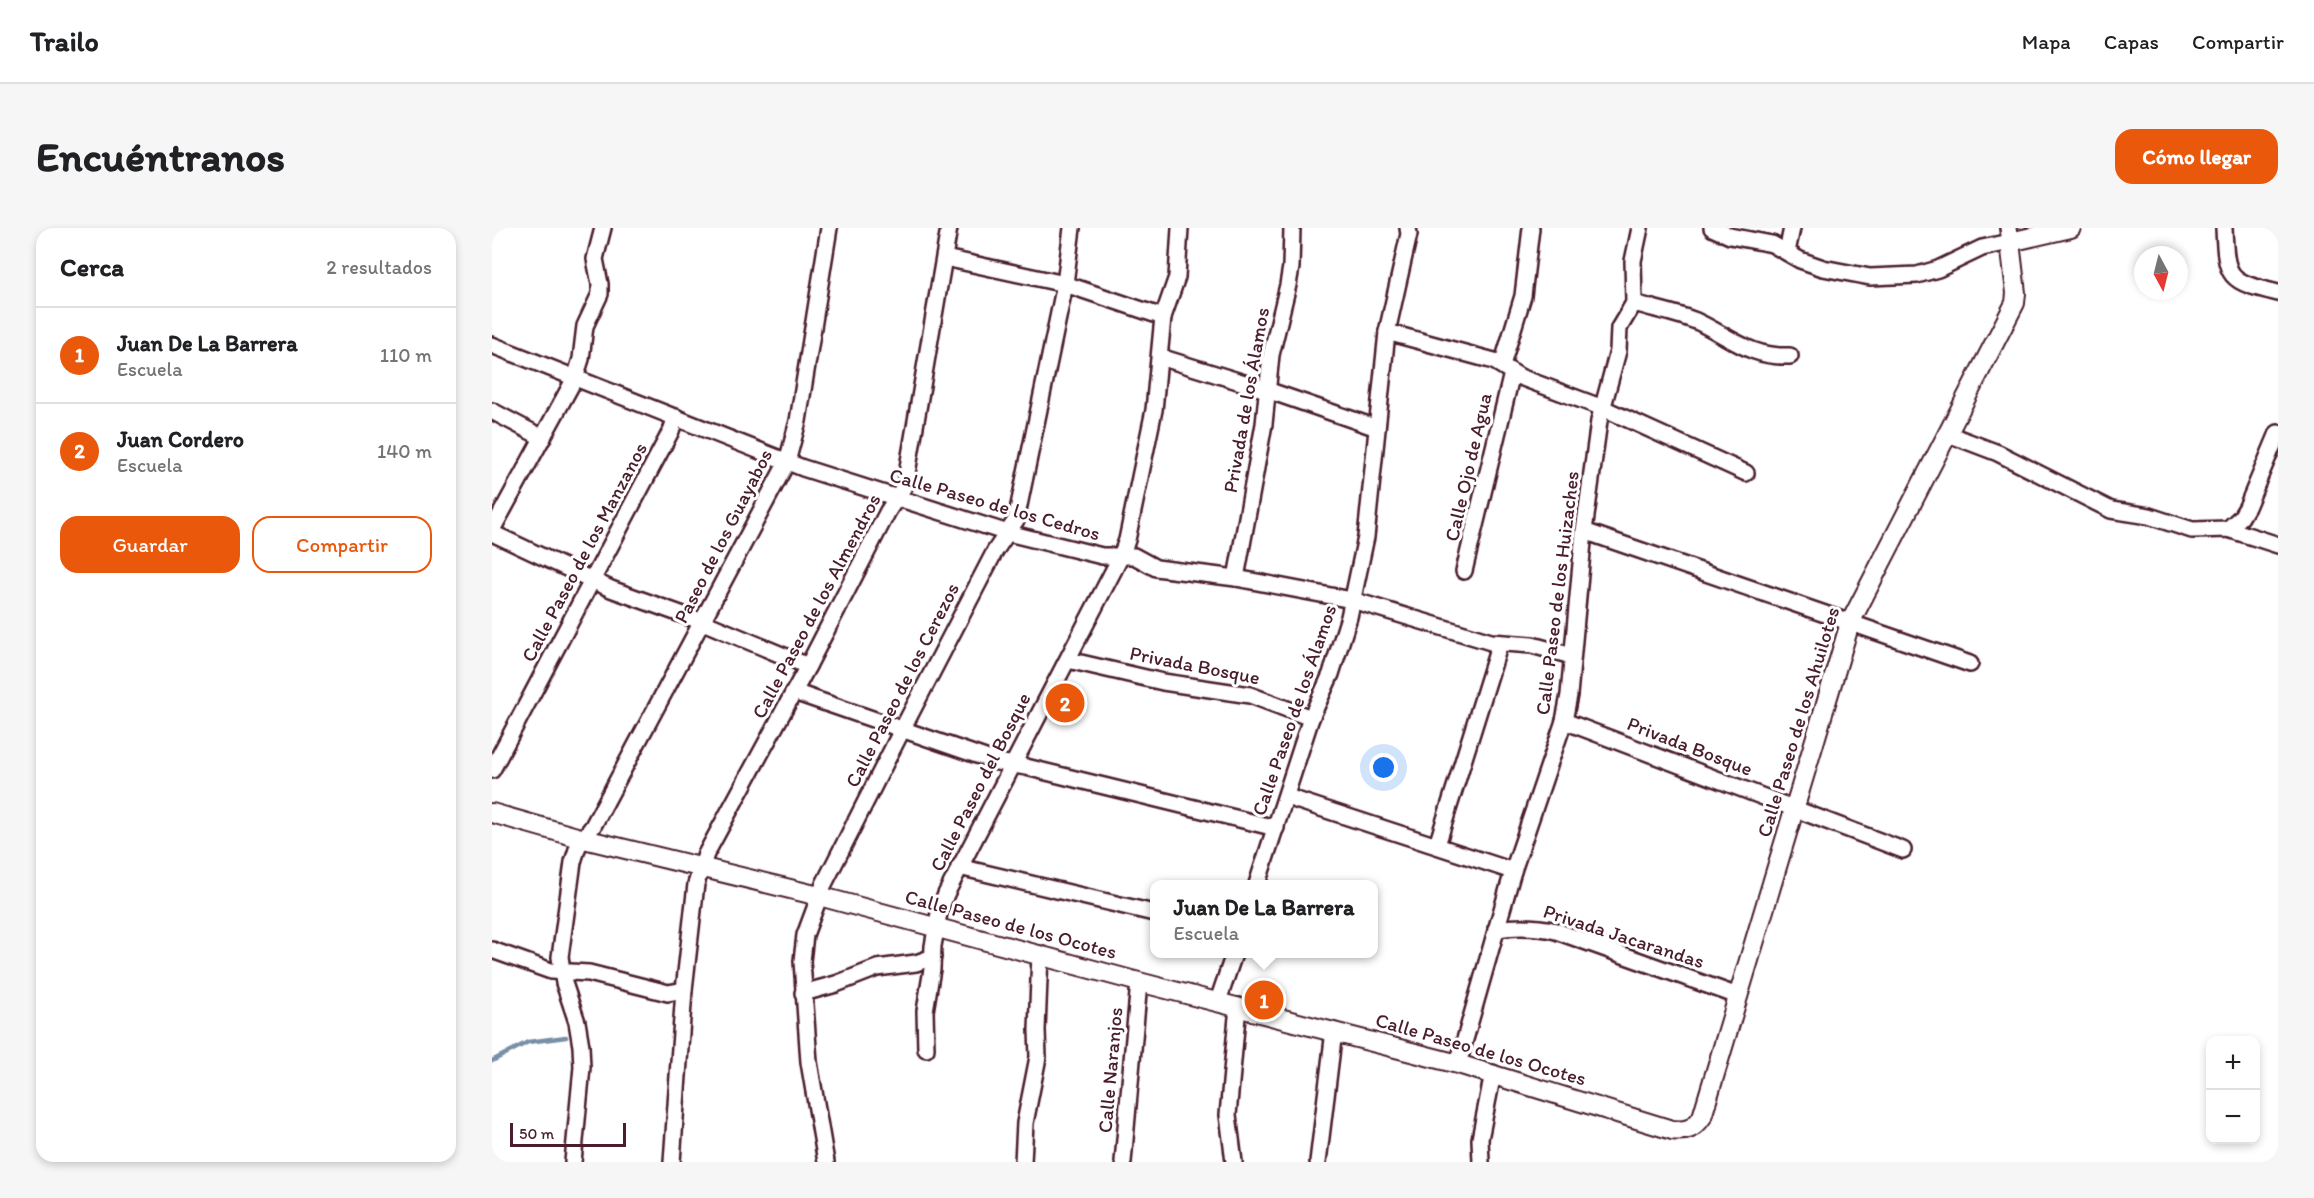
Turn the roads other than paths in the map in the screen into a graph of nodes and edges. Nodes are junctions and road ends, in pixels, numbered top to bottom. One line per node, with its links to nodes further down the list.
1 (603, 228): 26 (street)
2 (829, 228): 35 (street, Paseo de los Guayabos)
3 (949, 228): 16 (street, Calle Paseo de los Almendros)
4 (1072, 228): 17 (street, Calle Paseo de los Cerezos)
5 (1180, 228): 20 (street, Calle Paseo del Bosque)
6 (1292, 228): 27 (street, Privada de los Álamos)
7 (1408, 228): 21 (street, Calle Paseo de los Álamos)
8 (1531, 228): 25 (street, Calle Ojo de Agua)
9 (1640, 228): 19 (street)
10 (1712, 228): 15 (street)
11 (1792, 228): 15 (street)
12 (2071, 228): 14 (street)
13 (2224, 228): 18 (street)
14 (2009, 235): 15 (street); 32 (street, Calle Paseo de los Ahuilotes)
15 (1787, 252)
16 (945, 258): 17 (street); 37 (street, Calle Paseo de los Almendros)
17 (1065, 284): 20 (street); 41 (street, Calle Paseo de los Cerezos)
18 (2278, 293)
19 (1634, 303): 23 (street); 28 (street, Calle Paseo de los Huizaches)
20 (1163, 317): 24 (street, Calle Paseo del Bosque)
21 (1387, 332): 25 (street); 31 (street, Calle Paseo de los Álamos)
22 (492, 345): 26 (street, Calle Paseo de los Cedros)
23 (1790, 356)
24 (1160, 357): 27 (street); 43 (street, Calle Paseo del Bosque)
25 (1507, 369): 28 (street); 44 (street, Calle Ojo de Agua)
26 (575, 378): 30 (street, Calle Paseo de los Cedros); 34 (street)
27 (1267, 390): 31 (street); 45 (street, Privada de los Álamos)
28 (1604, 408): 36 (street); 40 (street, Calle Paseo de los Huizaches)
29 (492, 411): 34 (street)
30 (676, 417): 35 (street, Calle Paseo de los Cedros); 46 (street, Calle Paseo de los Manzanos)
31 (1377, 428): 47 (street, Calle Paseo de los Álamos)
32 (1948, 434): 38 (street); 49 (street, Calle Paseo de los Ahuilotes)
33 (2278, 434): 38 (street)
34 (543, 438): 39 (street)
35 (787, 462): 37 (street, Calle Paseo de los Cedros); 48 (street, Paseo de los Guayabos)
36 (1746, 472)
37 (896, 498): 41 (street, Calle Paseo de los Cedros); 54 (street, Calle Paseo de los Almendros)
38 (2228, 529): 42 (street)
39 (492, 531): 46 (street)
40 (1584, 531): 49 (street); 51 (street, Calle Paseo de los Huizaches)
41 (1008, 533): 43 (street, Calle Paseo de los Cedros); 58 (street, Calle Paseo de los Cerezos)
42 (2278, 545)
43 (1121, 556): 45 (street, Calle Paseo de los Cedros); 52 (street, Calle Paseo del Bosque)
44 (1464, 571)
45 (1236, 578): 47 (street, Calle Paseo de los Cedros)
46 (593, 581): 48 (street); 60 (street, Calle Paseo de los Manzanos)
47 (1352, 600): 50 (street, Calle Paseo de los Cedros); 56 (street, Calle Paseo de los Álamos)
48 (704, 622): 54 (street); 65 (street, Paseo de los Guayabos)
49 (1850, 623): 53 (street); 62 (street, Calle Paseo de los Ahuilotes)
50 (1500, 643): 51 (street, Calle Paseo de los Cedros); 66 (street)
51 (1572, 656): 57 (street, Calle Paseo de los Huizaches)
52 (1068, 660): 56 (street, Privada Bosque); 59 (street, Calle Paseo del Bosque)
53 (1970, 664)
54 (808, 666): 55 (street, Calle Paseo de los Almendros)
55 (794, 692): 58 (street); 68 (street, Calle Paseo de los Almendros)
56 (1311, 718): 61 (street, Calle Paseo de los Álamos)
57 (1564, 721): 62 (street, Privada Bosque); 70 (street, Calle Paseo de los Huizaches)
58 (902, 730): 59 (street); 72 (street, Calle Paseo de los Cerezos)
59 (1012, 764): 64 (street); 69 (street, Calle Paseo del Bosque)
60 (492, 770)
61 (1287, 797): 64 (street, Calle Paseo de los Álamos); 66 (street)
62 (1793, 808): 67 (street, Privada Bosque); 84 (street, Calle Paseo de los Ahuilotes)
63 (492, 813): 65 (street, Calle Paseo de los Ocotes)
64 (1276, 828): 71 (street, Calle Paseo de los Álamos)
65 (584, 838): 68 (street, Calle Paseo de los Ocotes); 80 (street, Paseo de los Guayabos)
66 (1437, 845): 70 (street)
67 (1903, 850)
68 (701, 867): 72 (street, Calle Paseo de los Ocotes); 82 (street, Calle Paseo de los Almendros)
69 (959, 867): 73 (street); 74 (street, Calle Paseo del Bosque)
70 (1513, 871): 75 (street, Calle Paseo de los Huizaches)
71 (1259, 880)
72 (819, 896): 74 (street, Calle Paseo de los Ocotes); 83 (street, Calle Paseo de los Cerezos)
73 (1150, 912)
74 (936, 927): 77 (street, Calle Paseo de los Ocotes); 78 (street, Calle Paseo del Bosque)
75 (1496, 929): 84 (street, Privada Jacarandas); 89 (street, Calle Paseo de los Huizaches)
76 (492, 950): 80 (street)
77 (1040, 954): 81 (street, Calle Paseo de los Ocotes); 95 (street)
78 (933, 957): 83 (street); 88 (street, Calle Paseo del Bosque)
79 (1233, 958): 85 (street)
80 (562, 973): 82 (street); 92 (street, Paseo de los Guayabos)
81 (1138, 982): 85 (street, Calle Paseo de los Ocotes); 96 (street, Calle Naranjos)
82 (684, 990): 93 (street, Calle Paseo de los Almendros)
83 (803, 993): 94 (street, Calle Paseo de los Cerezos)
84 (1738, 996): 91 (street, Calle Paseo de los Ahuilotes)
85 (1218, 1001): 86 (street, Calle Paseo de los Ocotes)
86 (1238, 1006): 87 (street, Calle Paseo de los Ocotes); 97 (street)
87 (1334, 1031): 89 (street, Calle Paseo de los Ocotes); 98 (street)
88 (926, 1049)
89 (1458, 1064): 90 (street, Calle Paseo de los Ocotes)
90 (1493, 1073): 91 (street, Calle Paseo de los Ocotes); 99 (street)
91 (1690, 1130)
92 (573, 1162)
93 (672, 1162)
94 (826, 1162)
95 (1023, 1162)
96 (1123, 1162)
97 (1234, 1162)
98 (1318, 1162)
99 (1481, 1162)

